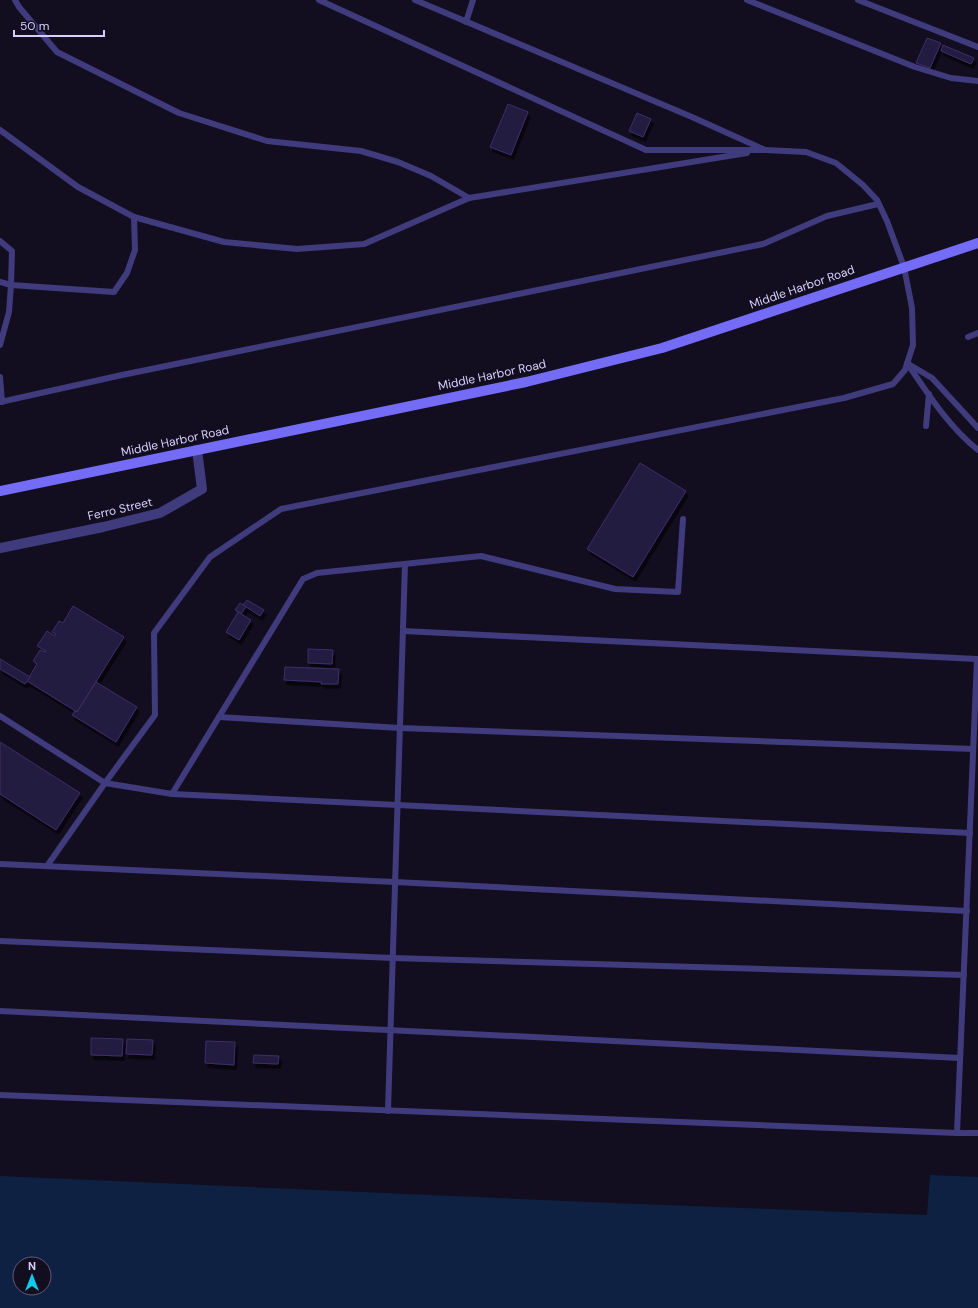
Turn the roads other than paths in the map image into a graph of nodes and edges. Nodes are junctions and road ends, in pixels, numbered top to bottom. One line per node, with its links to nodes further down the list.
1 (15, 0): 12 (lane)
2 (319, 0): 11 (lane)
3 (414, 0): 7 (lane)
4 (473, 0): 7 (lane)
5 (747, 0): 9 (lane)
6 (858, 0): 8 (lane)
7 (466, 22): 11 (lane)
8 (978, 47)
9 (978, 81)
10 (0, 130): 14 (lane)
11 (765, 150): 12 (lane); 13 (lane)
12 (469, 198): 14 (lane)
13 (878, 204): 17 (lane); 26 (lane)
14 (134, 217): 19 (lane)
15 (0, 241): 19 (lane)
16 (978, 243): 17 (main road, Middle Harbor Road)
17 (904, 267): 23 (lane); 29 (main road, Middle Harbor Road)
18 (0, 282): 19 (lane)
19 (11, 285): 22 (lane)
20 (978, 333): 21 (lane)
21 (968, 337)
22 (0, 345)
23 (907, 363): 25 (lane); 28 (lane); 40 (lane)
24 (0, 377): 26 (lane)
25 (929, 394): 27 (lane); 30 (lane)
26 (1, 402)
27 (926, 426)
28 (978, 428)
29 (197, 450): 31 (main road, Middle Harbor Road); 33 (street, Ferro Street)
30 (978, 450)
31 (0, 490)
32 (683, 519): 34 (lane)
33 (0, 548)
34 (405, 564): 35 (lane); 37 (lane)
35 (403, 631): 38 (lane); 39 (lane)
36 (0, 716): 40 (lane)
37 (219, 717): 38 (lane); 41 (lane)
38 (400, 728): 39 (lane); 42 (lane)
39 (973, 749): 43 (lane)
40 (105, 783): 41 (lane); 45 (lane)
41 (172, 794): 42 (lane)
42 (398, 804): 43 (lane); 46 (lane)
43 (970, 833): 47 (lane)
44 (0, 864): 45 (lane)
45 (47, 866): 46 (lane)
46 (395, 882): 47 (lane); 49 (lane)
47 (967, 911): 50 (lane)
48 (0, 941): 49 (lane)
49 (393, 958): 50 (lane); 52 (lane)
50 (964, 975): 53 (lane)
51 (0, 1011): 52 (lane)
52 (391, 1030): 53 (lane); 55 (lane)
53 (960, 1058): 57 (lane)
54 (0, 1095): 55 (lane)
55 (388, 1111): 57 (lane)
56 (978, 1132): 57 (lane)
57 (957, 1133)

